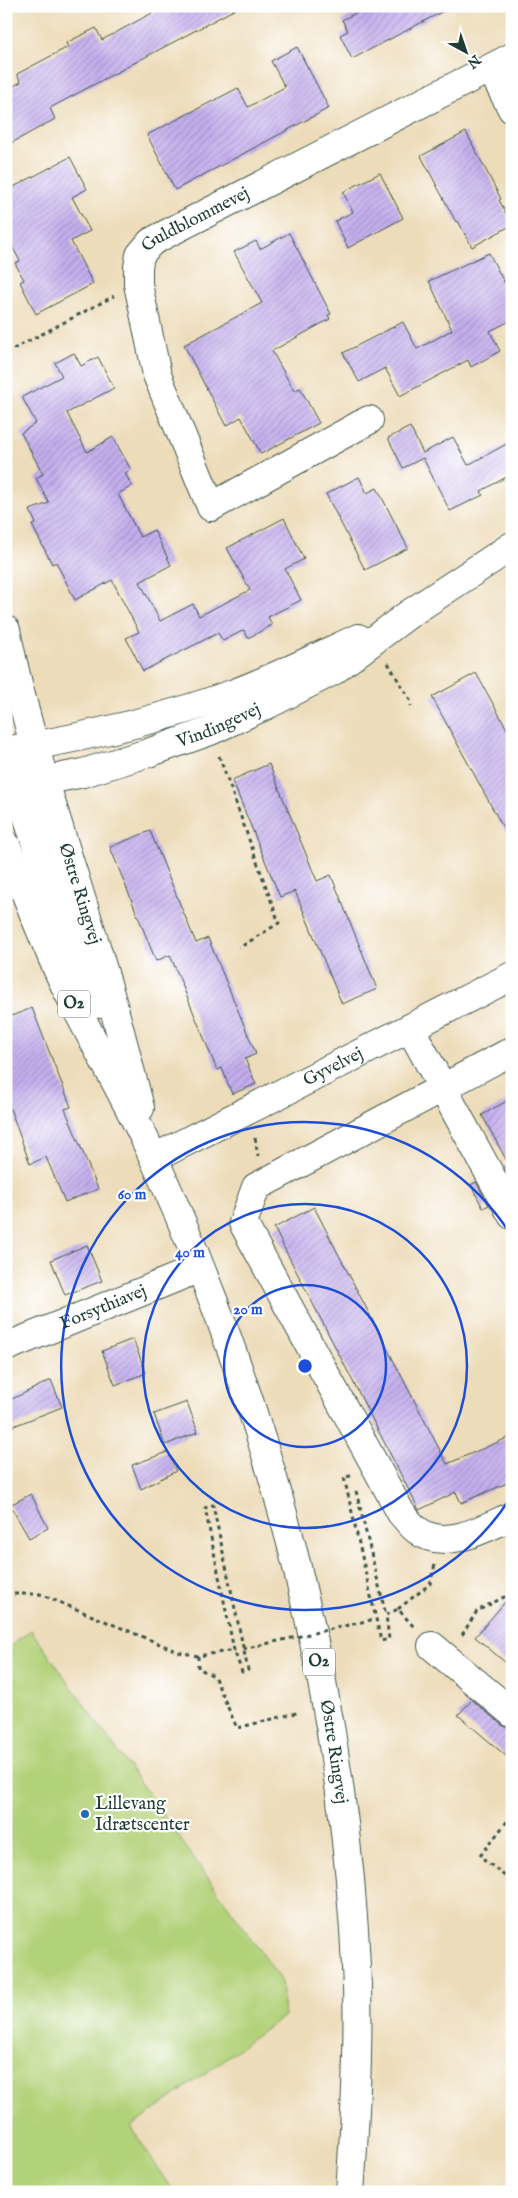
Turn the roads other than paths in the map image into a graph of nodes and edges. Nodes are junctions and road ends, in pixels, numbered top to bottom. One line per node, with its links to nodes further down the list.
1 (501, 63): 2 (street, Guldblommevej); 3 (street, Guldblommevej)
2 (512, 109)
3 (369, 420)
4 (512, 546): 5 (street, Vindingevej)
5 (409, 614): 7 (street, Vindingevej); 9 (street, Vindingevej)
6 (6, 630): 7 (street, Østre Ringvej / O2)
7 (35, 746): 8 (street, Vindingevej); 9 (street, Østre Ringvej / O2)
8 (6, 750): 9 (street)
9 (45, 781): 10 (street, Vindingevej); 15 (street, Østre Ringvej / O2)
10 (10, 783): 15 (street)
11 (6, 846): 17 (street, Østre Ringvej / O2)
12 (512, 976): 13 (street, Gyvelvej)
13 (410, 1028): 16 (street); 17 (street, Gyvelvej)
14 (512, 1051): 16 (street)
15 (128, 1062): 17 (street, Østre Ringvej / O2)
16 (443, 1088): 18 (street); 21 (street)
17 (154, 1158): 19 (street, Østre Ringvej / O2)
18 (512, 1215)
19 (200, 1268): 20 (street, Forsythiavej); 24 (street, Østre Ringvej / O2)
20 (6, 1347)
21 (512, 1516)
22 (439, 1652): 23 (street)
23 (512, 1713)
24 (350, 2192)

